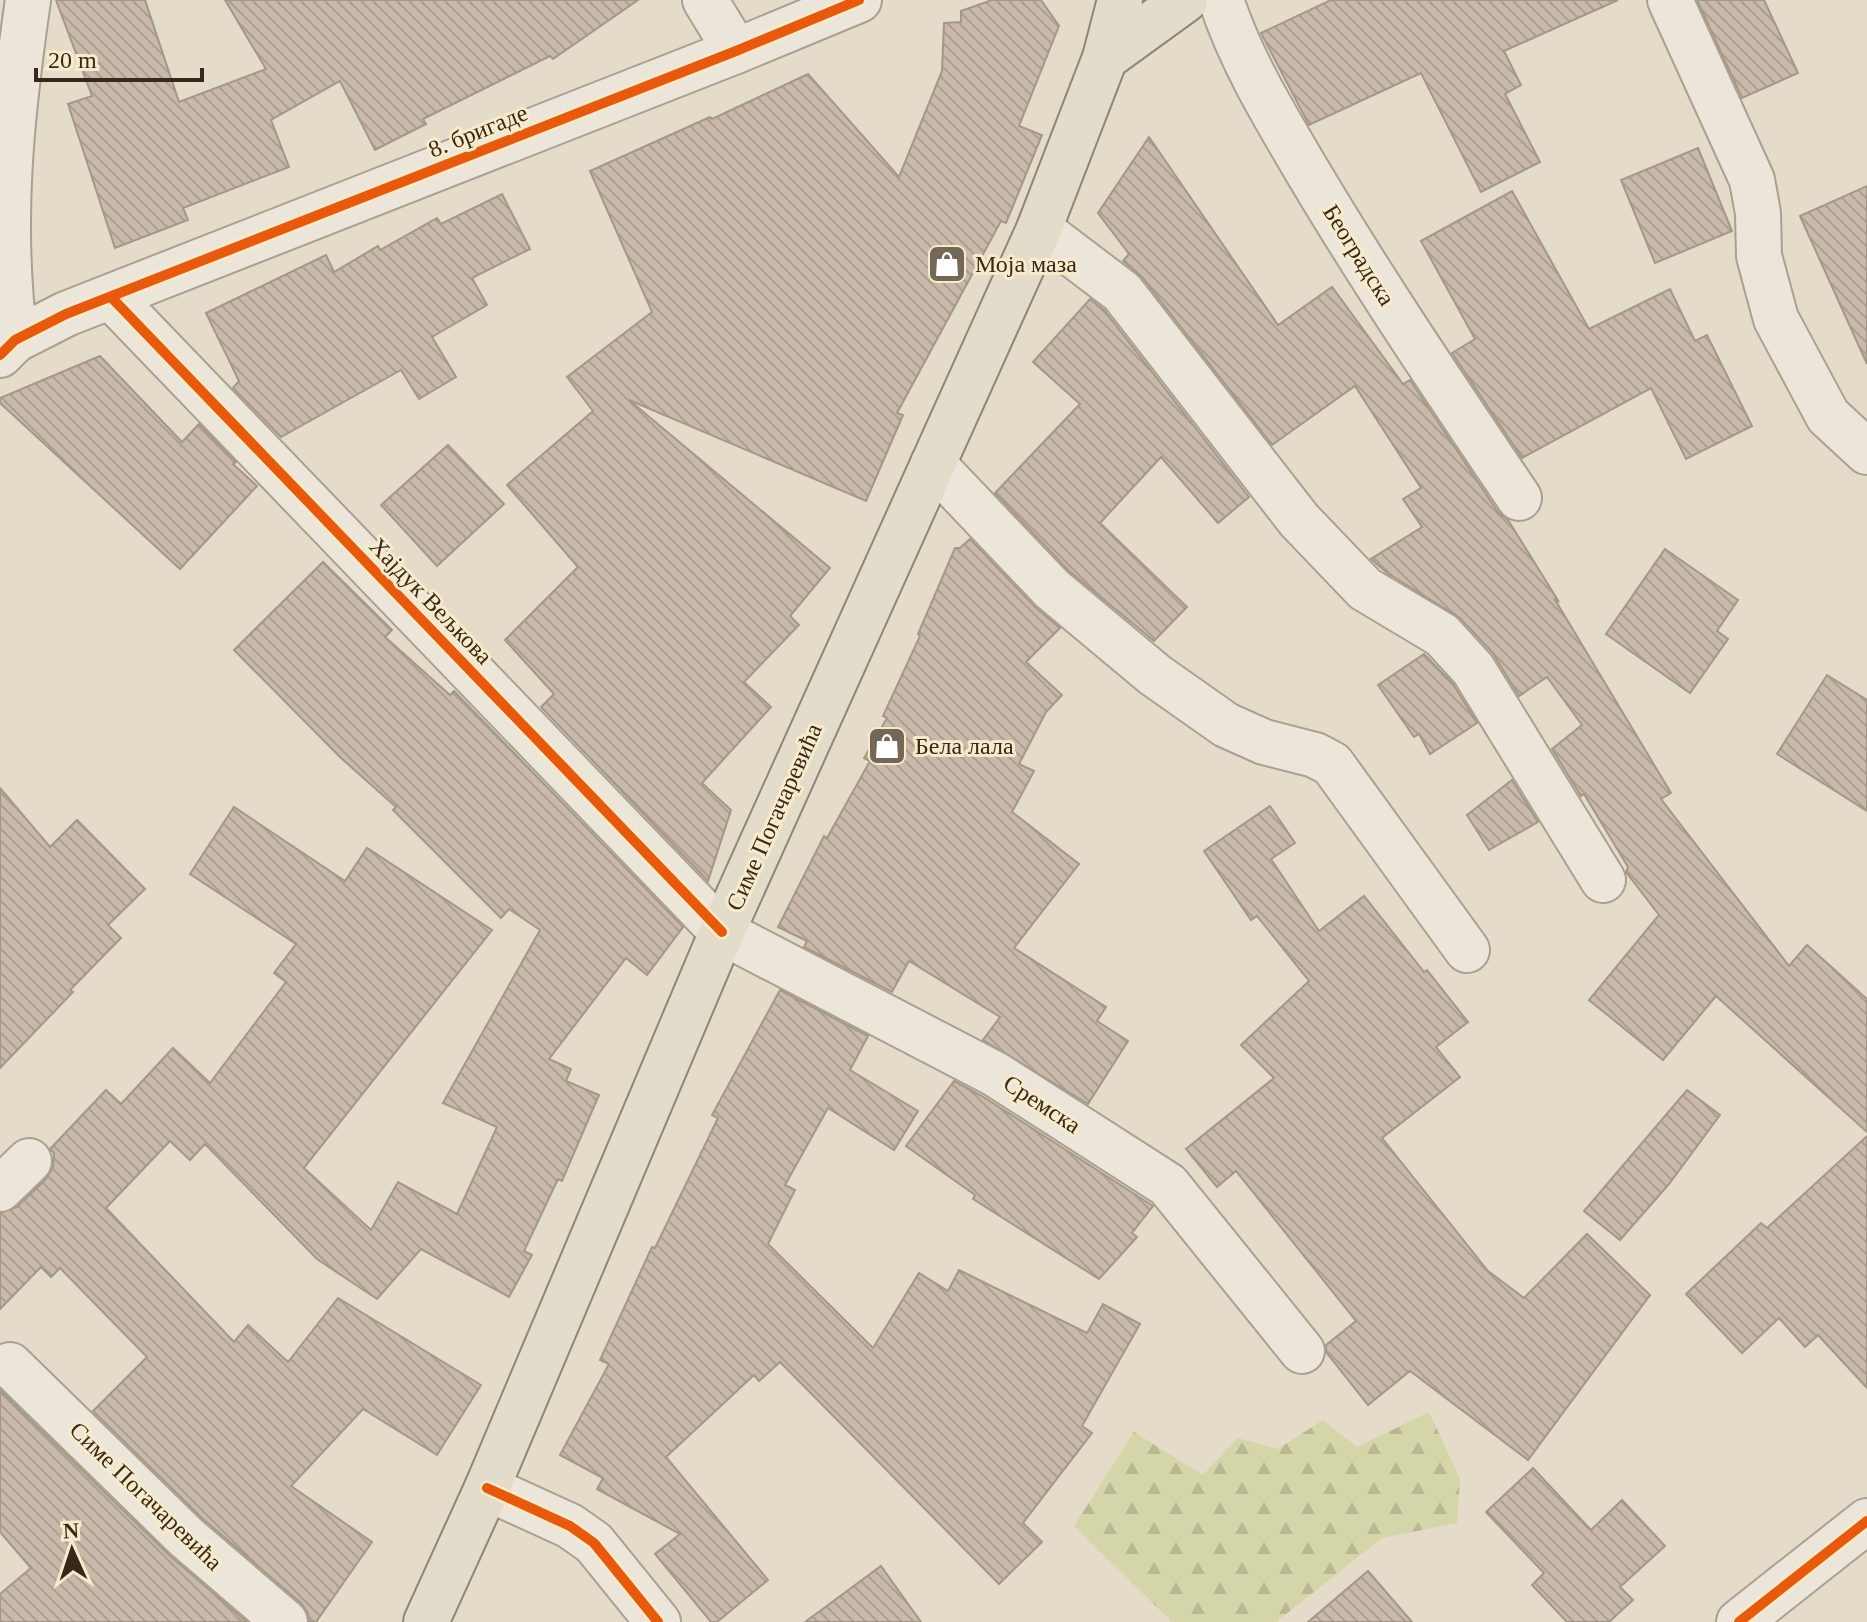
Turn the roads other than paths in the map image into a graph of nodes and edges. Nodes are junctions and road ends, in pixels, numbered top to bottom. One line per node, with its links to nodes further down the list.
1 (28, 0): 10 (street)
2 (705, 0): 8 (street)
3 (859, 0): 8 (street, 8. бригаде)
4 (1120, 0): 9 (main road, Симе Погачаревића)
5 (1185, 0): 9 (main road)
6 (1221, 0): 16 (street, Београдска)
7 (1670, 0): 14 (street)
8 (736, 51): 12 (street, 8. бригаде)
9 (1105, 58): 11 (main road, Симе Погачаревића)
10 (2, 157): 13 (street)
11 (1039, 229): 15 (main road, Симе Погачаревића); 17 (street)
12 (111, 297): 13 (street, 8. бригаде); 18 (street, Хајдук Вељкова)
13 (7, 348)
14 (1867, 452)
15 (933, 464): 18 (main road, Симе Погачаревића); 19 (street)
16 (1519, 498)
17 (1603, 880)
18 (722, 932): 20 (street, Сремска); 22 (main road, Симе Погачаревића)
19 (1467, 950)
20 (1302, 1351)
21 (10, 1365): 24 (street, Симе Погачаревића)
22 (487, 1488): 25 (main road, Симе Погачаревића); 26 (street)
23 (1867, 1521): 27 (street)
24 (285, 1622)
25 (426, 1622)
26 (658, 1622)
27 (1739, 1622)

